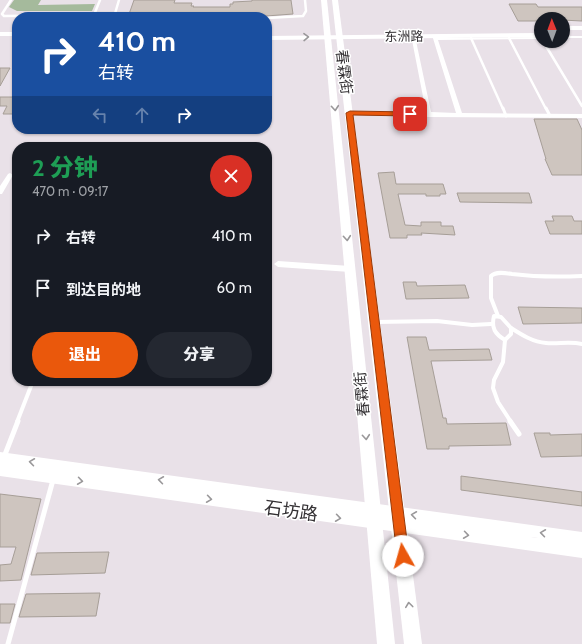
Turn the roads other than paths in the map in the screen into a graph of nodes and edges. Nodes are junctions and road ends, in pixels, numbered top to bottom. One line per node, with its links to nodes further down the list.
1 (11, 0): 9 (lane)
2 (100, 0): 7 (lane)
3 (119, 0): 8 (lane)
4 (305, 0): 10 (lane)
5 (324, 0): 17 (main road, 春霖街)
6 (335, 0): 17 (main road, 春霖街)
7 (95, 12)
8 (115, 12)
9 (12, 16)
10 (272, 18)
11 (570, 28): 12 (street)
12 (582, 28)
13 (534, 29): 17 (street, 东洲路)
14 (272, 32): 17 (street, 东洲路)
15 (0, 34): 16 (street)
16 (12, 34)
17 (334, 34): 18 (street, 东洲路); 24 (street, 东洲路, one-way to 17); 31 (main road, 春霖街); 40 (main road, 春霖街, one-way to 40)
18 (413, 36): 21 (street, 东洲路); 32 (street)
19 (570, 36): 20 (street)
20 (582, 36)
21 (434, 37): 22 (street, 东洲路); 25 (street); 33 (street)
22 (534, 37)
23 (534, 37): 26 (street)
24 (272, 38)
25 (471, 38): 26 (street); 34 (lane)
26 (509, 38): 35 (lane)
27 (0, 40): 28 (street)
28 (12, 40)
29 (547, 48): 30 (lane)
30 (582, 106)
31 (350, 113): 32 (street); 43 (main road, 春霖街)
32 (430, 115): 33 (street)
33 (460, 115): 34 (street)
34 (506, 116): 35 (street)
35 (550, 116): 36 (street)
36 (582, 116)
37 (10, 175): 38 (street)
38 (0, 192)
39 (278, 264): 40 (street)
40 (350, 269): 52 (main road, 春霖街, one-way to 52)
41 (582, 276): 42 (lane)
42 (498, 316): 44 (lane); 45 (lane)
43 (374, 322): 44 (lane); 53 (main road, 春霖街)
44 (492, 324): 46 (lane)
45 (511, 328): 46 (lane); 47 (lane)
46 (505, 340): 49 (lane)
47 (582, 344)
48 (31, 386): 50 (lane)
49 (519, 434)
50 (1, 462): 51 (street, 石坊路); 52 (street, 石坊路, one-way to 50)
51 (54, 477): 54 (street, 石坊路, one-way to 54); 58 (lane)
52 (373, 510): 53 (street, 石坊路); 54 (main road, 春霖街)
53 (398, 513): 55 (main road, 春霖街); 56 (street, 石坊路, one-way to 53)
54 (374, 523): 55 (street, 石坊路); 59 (main road, 春霖街)
55 (399, 526): 57 (street, 石坊路, one-way to 57); 60 (main road, 春霖街, one-way to 55)
56 (582, 538)
57 (582, 551)
58 (8, 644)
59 (386, 644)
60 (413, 644)

